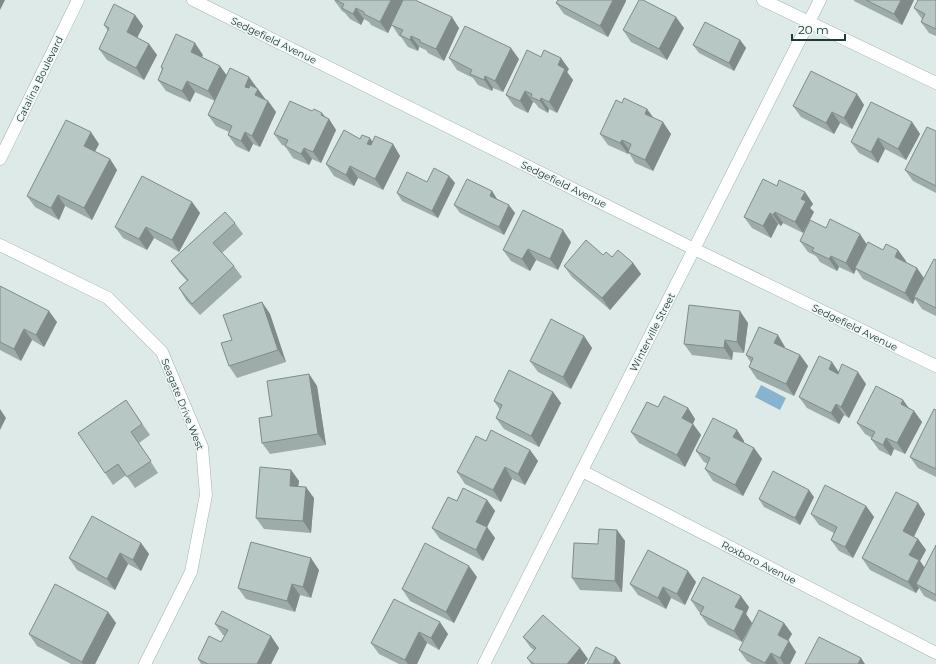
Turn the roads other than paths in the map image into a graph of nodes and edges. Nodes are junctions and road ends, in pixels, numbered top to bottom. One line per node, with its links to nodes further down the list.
1 (78, 0): 7 (street, Catalina Boulevard)
2 (193, 0): 9 (street, Sedgefield Avenue)
3 (763, 0): 5 (street)
4 (820, 0): 5 (street, Winterville Street)
5 (809, 23): 6 (street); 9 (street, Winterville Street)
6 (936, 83)
7 (0, 159)
8 (0, 245): 13 (street, Seagate Drive West)
9 (694, 249): 10 (street, Sedgefield Avenue); 11 (street, Winterville Street)
10 (936, 366)
11 (582, 471): 12 (street, Roxboro Avenue); 14 (street, Winterville Street)
12 (936, 653)
13 (145, 664)
14 (484, 664)

